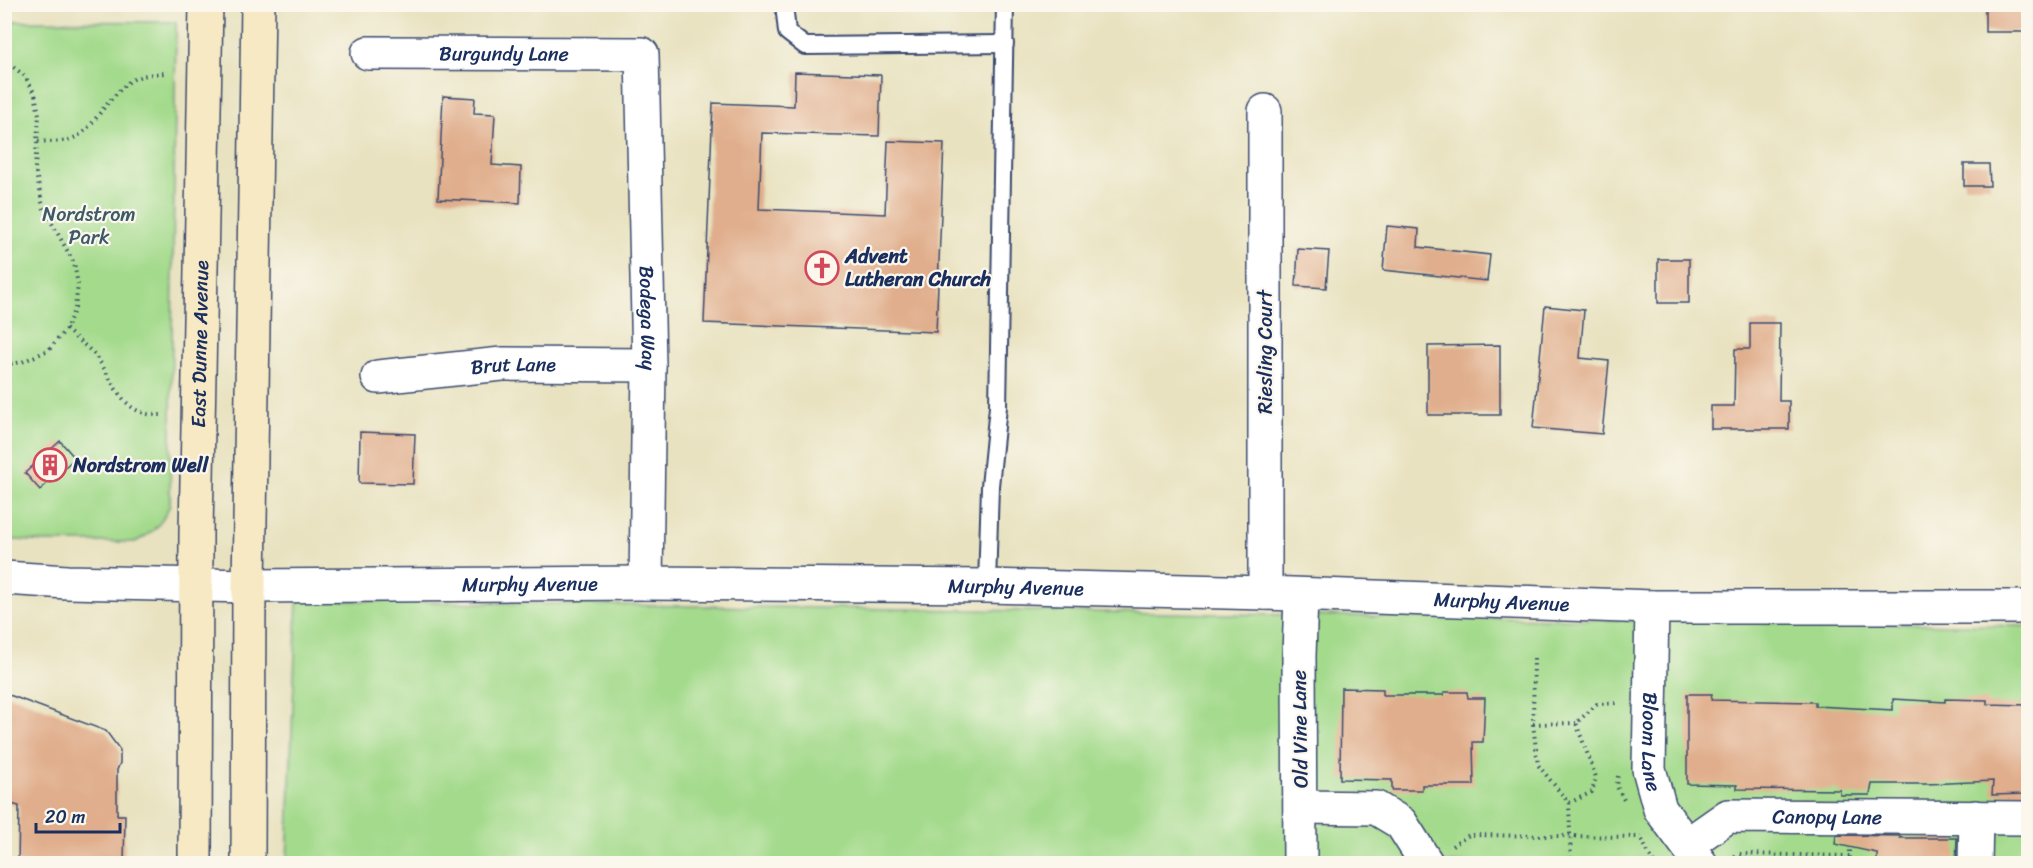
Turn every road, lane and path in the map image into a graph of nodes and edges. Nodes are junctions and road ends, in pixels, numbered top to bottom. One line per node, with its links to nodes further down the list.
1 (206, 4): 19 (main road, East Dunne Avenue)
2 (258, 4): 20 (main road)
3 (784, 4): 5 (lane)
4 (1005, 4): 5 (lane)
5 (1005, 44): 21 (lane)
6 (368, 53): 7 (street, Burgundy Lane)
7 (642, 54): 14 (street, Bodega Way)
8 (4, 60): 11 (path)
9 (166, 73): 11 (path)
10 (1265, 111): 22 (street, Riesling Court)
11 (38, 141): 12 (path)
12 (66, 329): 13 (path); 16 (path)
13 (4, 365)
14 (649, 365): 15 (street, Brut Lane); 18 (street, Bodega Way)
15 (378, 377)
16 (163, 415)
17 (4, 578): 19 (street, Murphy Avenue)
18 (646, 583): 20 (street, Murphy Avenue); 21 (street, Murphy Avenue)
19 (196, 585): 20 (street, Murphy Avenue); 39 (main road, East Dunne Avenue)
20 (249, 586): 40 (main road)
21 (987, 586): 22 (street, Murphy Avenue)
22 (1265, 592): 23 (street, Murphy Avenue)
23 (1301, 595): 24 (street, Murphy Avenue); 31 (street, Old Vine Lane)
24 (1652, 607): 25 (street, Murphy Avenue); 36 (street, Bloom Lane)
25 (2028, 607)
26 (1534, 658): 29 (path)
27 (1618, 703): 28 (path)
28 (1576, 723): 29 (path); 30 (path)
29 (1533, 724): 30 (path)
30 (1569, 803): 34 (path)
31 (1301, 807): 38 (street); 41 (street, Old Vine Lane)
32 (1976, 818): 33 (street, Canopy Lane); 36 (street, Canopy Lane); 44 (street)
33 (2028, 818)
34 (1571, 835): 35 (path); 38 (path); 42 (path)
35 (1641, 837)
36 (1694, 854)
37 (1850, 856): 43 (path)
38 (1426, 863)
39 (195, 864)
40 (248, 864)
41 (1300, 864)
42 (1571, 864)
43 (1720, 864)
44 (1975, 864)

